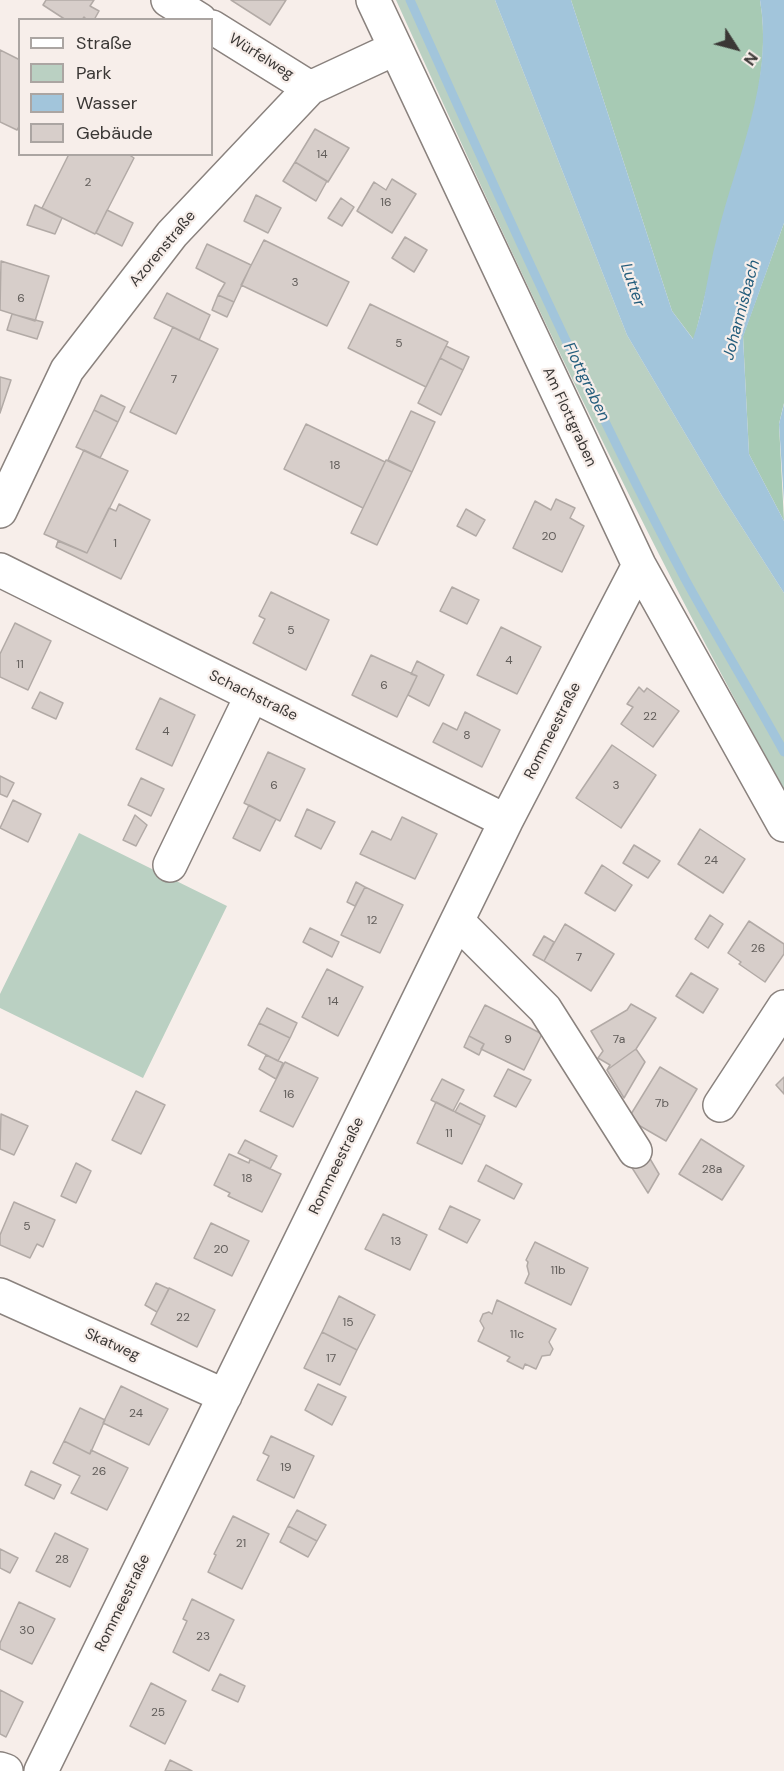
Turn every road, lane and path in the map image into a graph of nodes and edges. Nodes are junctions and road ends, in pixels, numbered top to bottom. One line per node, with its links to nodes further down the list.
1 (168, 0): 3 (street)
2 (373, 0): 5 (street, Am Flottgraben)
3 (197, 18)
4 (213, 28): 6 (street, Würfelweg)
5 (394, 49): 6 (street, Azorenstraße); 8 (street, Am Flottgraben)
6 (310, 88): 7 (street, Azorenstraße)
7 (0, 511)
8 (639, 565): 11 (street, Rommeestraße); 12 (street, Am Flottgraben)
9 (0, 570): 10 (street, Schachstraße)
10 (252, 695): 11 (street, Schachstraße); 13 (street)
11 (506, 821): 14 (street, Rommeestraße)
12 (784, 825)
13 (170, 865)
14 (457, 921): 17 (street); 19 (street, Rommeestraße)
15 (784, 1007): 16 (street)
16 (720, 1105)
17 (635, 1150)
18 (0, 1295): 19 (street, Skatweg)
19 (225, 1396): 22 (street, Rommeestraße)
20 (0, 1769): 21 (street)
21 (6, 1771)
22 (41, 1771)

